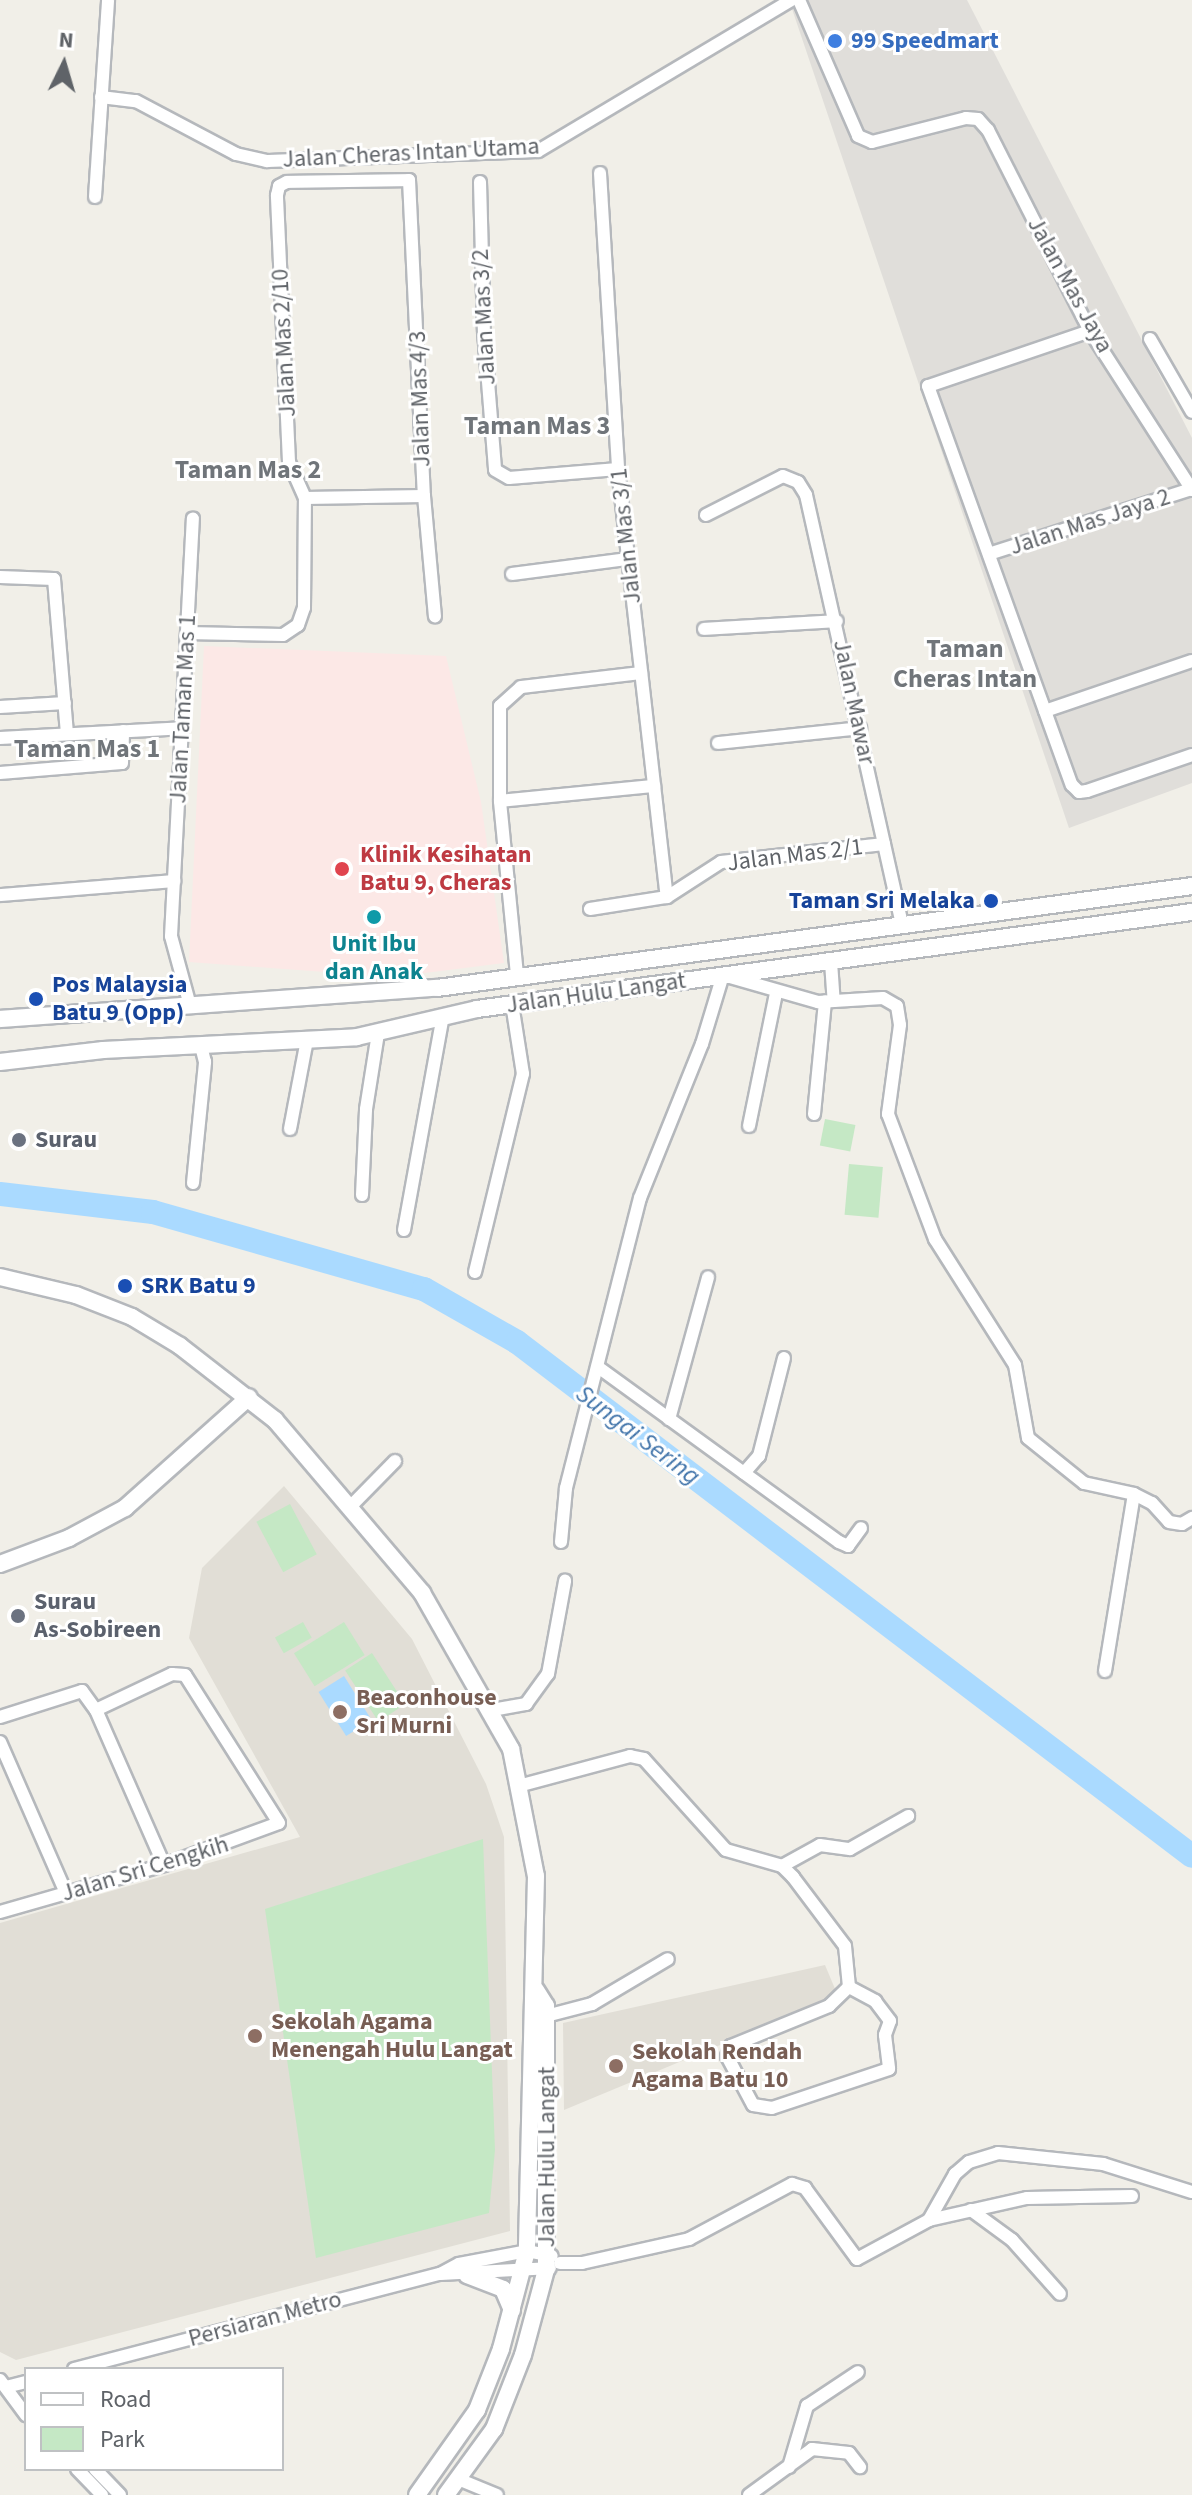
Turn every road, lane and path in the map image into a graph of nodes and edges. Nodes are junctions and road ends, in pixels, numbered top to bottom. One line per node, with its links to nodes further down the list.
1 (108, 0): 4 (street)
2 (791, 0): 4 (street, Jalan Cheras Intan Utama)
3 (799, 0): 9 (street, Jalan Mas Jaya)
4 (101, 97): 8 (street)
5 (600, 173): 12 (street, Jalan Mas 3/1)
6 (409, 180): 14 (street, Jalan Mas 4/3); 15 (street, Jalan Mas 2/10)
7 (480, 182): 12 (street, Jalan Mas 3/2)
8 (95, 197)
9 (1090, 331): 13 (street, Jalan Mas Jaya); 18 (street)
10 (1150, 339): 11 (street)
11 (1192, 412)
12 (618, 469): 19 (street, Jalan Mas 3/1)
13 (1192, 489): 18 (street, Jalan Mas Jaya 2)
14 (424, 496): 15 (street); 22 (street, Jalan Mas 4/3)
15 (305, 498): 25 (street)
16 (706, 515): 23 (street, Jalan Mawar)
17 (193, 519): 25 (street, Jalan Taman Mas 1)
18 (989, 554): 30 (street)
19 (628, 559): 20 (street); 27 (street, Jalan Mas 3/1)
20 (512, 574)
21 (0, 577): 28 (street)
22 (435, 617)
23 (837, 621): 24 (street); 32 (street, Jalan Mawar)
24 (704, 629)
25 (187, 633): 31 (street, Jalan Taman Mas 1)
26 (1192, 661): 30 (street)
27 (641, 673): 39 (street, Jalan Mas 3/1); 40 (street)
28 (65, 703): 29 (street); 34 (street)
29 (0, 707)
30 (1045, 711): 37 (street)
31 (182, 728): 33 (street); 42 (street, Jalan Taman Mas 1)
32 (860, 728): 36 (street); 41 (street, Jalan Mawar)
33 (123, 731): 34 (street); 38 (street)
34 (67, 733): 35 (street)
35 (0, 738)
36 (718, 743)
37 (1192, 755)
38 (0, 773)
39 (654, 786): 40 (street); 45 (street, Jalan Mas 3/1)
40 (500, 801): 50 (street)
41 (884, 844): 45 (street, Jalan Mas 2/1); 48 (street, Jalan Mawar)
42 (174, 881): 44 (street); 53 (street, Jalan Taman Mas 1)
43 (1192, 886): 48 (main road, Jalan Hulu Langat)
44 (0, 895)
45 (667, 897): 46 (street)
46 (590, 909)
47 (1192, 912): 49 (main road, Jalan Hulu Langat)
48 (902, 925): 50 (main road, Jalan Hulu Langat)
49 (831, 962): 51 (main road, Jalan Hulu Langat); 54 (street)
50 (517, 975): 53 (main road, Jalan Hulu Langat)
51 (723, 975): 52 (street); 55 (main road, Jalan Hulu Langat); 74 (street)
52 (776, 993): 54 (street); 63 (street)
53 (189, 1002): 56 (main road, Jalan Hulu Langat)
54 (830, 1002): 62 (street); 79 (street)
55 (512, 1004): 57 (main road, Jalan Hulu Langat); 68 (street)
56 (0, 1019)
57 (442, 1020): 58 (main road, Jalan Hulu Langat); 67 (street)
58 (378, 1033): 59 (main road, Jalan Hulu Langat); 66 (street)
59 (307, 1040): 60 (main road, Jalan Hulu Langat); 64 (street)
60 (201, 1046): 61 (main road, Jalan Hulu Langat); 65 (street)
61 (0, 1062)
62 (814, 1114)
63 (749, 1126)
64 (290, 1129)
65 (193, 1183)
66 (362, 1195)
67 (404, 1230)
68 (475, 1272)
69 (0, 1277): 72 (main road, Jalan Hulu Langat)
70 (708, 1277): 76 (street)
71 (0, 1284): 72 (main road, Jalan Hulu Langat)
72 (49, 1289): 75 (main road, Jalan Hulu Langat)
73 (784, 1358): 78 (street)
74 (597, 1371): 76 (street); 83 (street)
75 (249, 1397): 80 (main road, Jalan Hulu Langat); 84 (main road)
76 (669, 1419): 78 (street)
77 (395, 1461): 80 (street)
78 (744, 1473): 82 (street)
79 (1134, 1494): 81 (street); 86 (street)
80 (351, 1506): 88 (main road, Jalan Hulu Langat)
81 (1192, 1518)
82 (861, 1528)
83 (561, 1542)
84 (0, 1564)
85 (565, 1581): 88 (street)
86 (1105, 1671)
87 (96, 1710): 89 (street); 93 (street); 93 (street, Jalan Sri Cengkih)
88 (492, 1710): 91 (main road, Jalan Hulu Langat)
89 (0, 1717)
90 (0, 1742): 95 (street)
91 (522, 1785): 94 (street); 99 (main road, Jalan Hulu Langat)
92 (908, 1816): 94 (street)
93 (164, 1865): 95 (street, Jalan Sri Cengkih)
94 (782, 1866): 98 (street)
95 (66, 1893): 96 (street, Jalan Sri Cengkih)
96 (0, 1912)
97 (668, 1959): 100 (street)
98 (849, 1987): 98 (street)
99 (536, 1990): 100 (main road, Jalan Hulu Langat); 105 (main road, Jalan Hulu Langat)
100 (546, 2016): 106 (main road, Jalan Hulu Langat)
101 (1192, 2192): 104 (street)
102 (1132, 2196): 103 (street)
103 (971, 2210): 104 (street); 109 (street)
104 (929, 2220): 106 (street)
105 (526, 2259): 106 (street); 107 (street, Persiaran Metro); 108 (street, Persiaran Metro); 110 (main road, Jalan Hulu Langat)
106 (552, 2262): 121 (main road, Jalan Hulu Langat)
107 (440, 2274): 108 (street, Persiaran Metro); 111 (street, Persiaran Metro)
108 (467, 2275): 110 (main road)
109 (1060, 2294)
110 (512, 2310): 124 (main road, Jalan Hulu Langat)
111 (87, 2367)
112 (858, 2372): 117 (street)
113 (24, 2382): 114 (street)
114 (3, 2384): 115 (street); 116 (street)
115 (24, 2397)
116 (24, 2412)
117 (789, 2467): 118 (street); 127 (street)
118 (860, 2467)
119 (79, 2471): 122 (street)
120 (97, 2471): 123 (street)
121 (458, 2479): 125 (main road, Jalan Hulu Langat); 126 (street)
122 (102, 2495)
123 (120, 2495)
124 (417, 2495)
125 (446, 2495)
126 (497, 2495)
127 (749, 2495)

